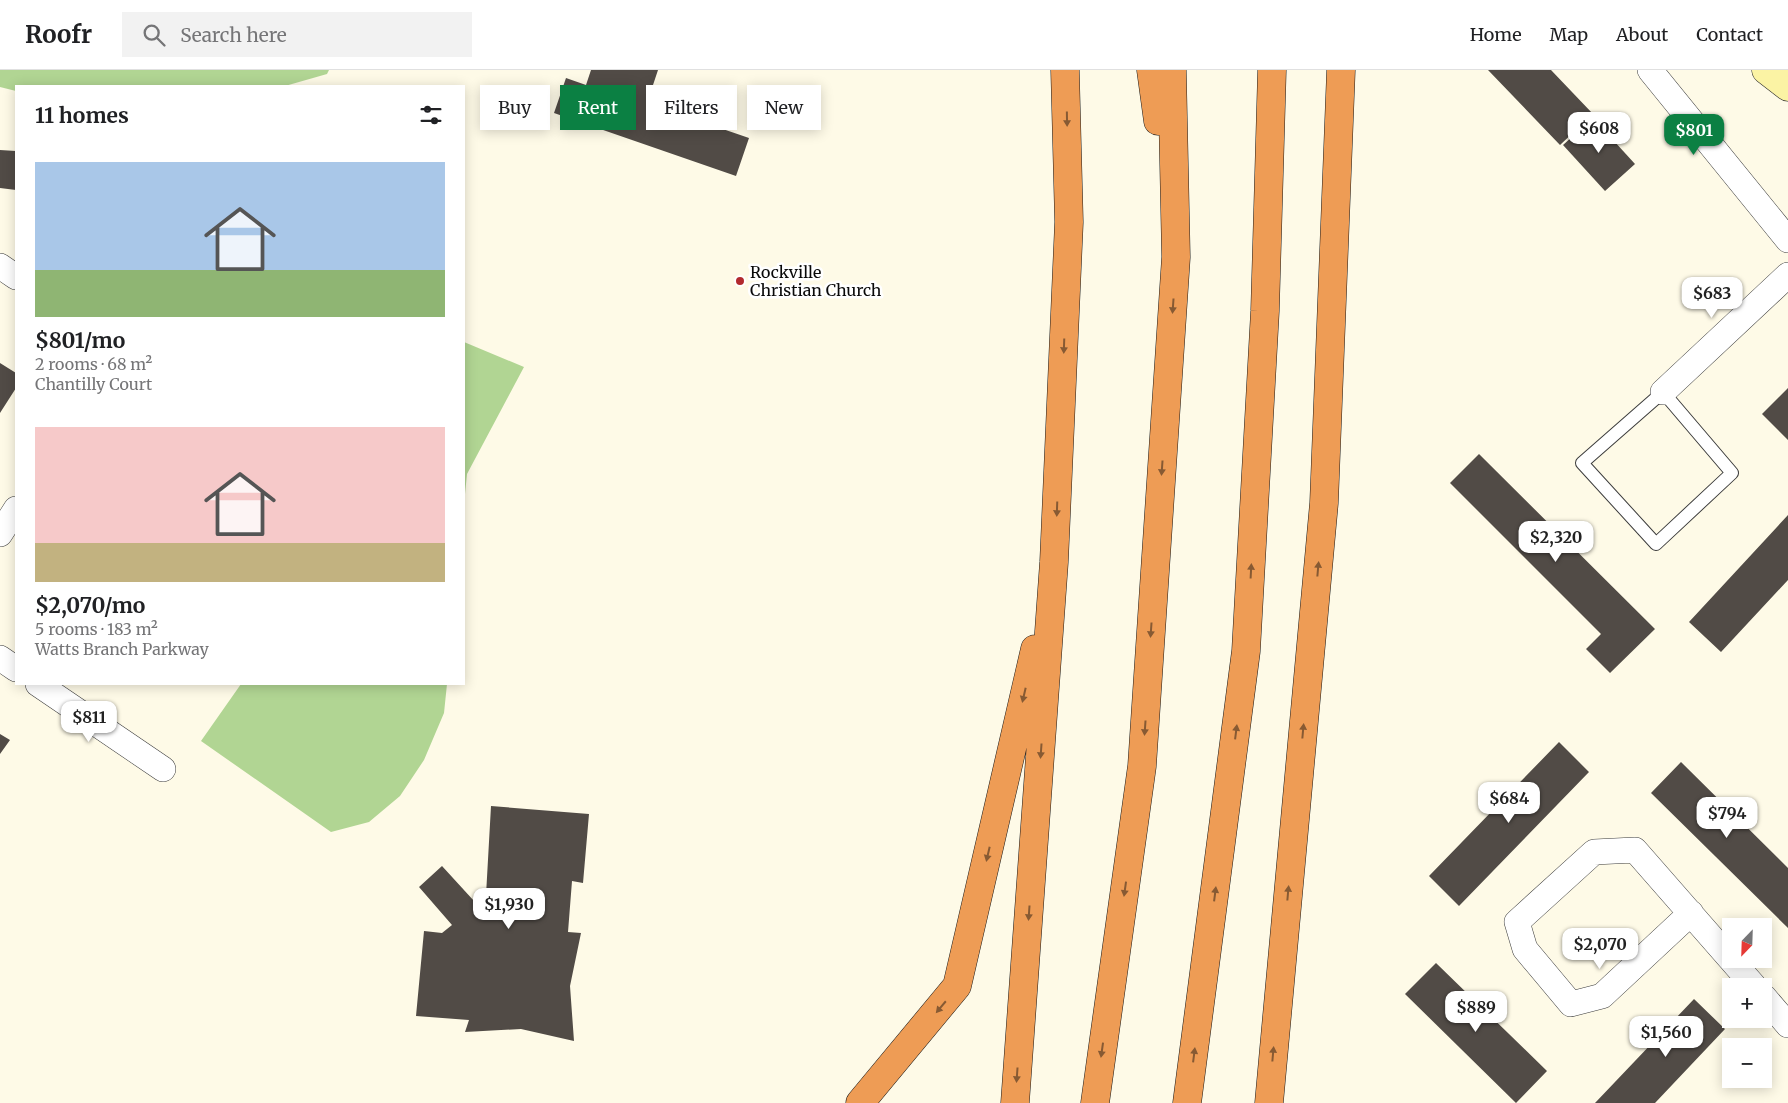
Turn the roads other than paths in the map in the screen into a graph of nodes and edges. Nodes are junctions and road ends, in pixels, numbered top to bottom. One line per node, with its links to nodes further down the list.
1 (1065, 70): 17 (highway, one-way to 17)
2 (1151, 70): 10 (highway)
3 (1172, 70): 10 (highway)
4 (1272, 70): 29 (highway, one-way to 4)
5 (1341, 70): 30 (highway, one-way to 5)
6 (1650, 70): 9 (street)
7 (1766, 70): 8 (street)
8 (1788, 87)
9 (1788, 240)
10 (1176, 257): 28 (highway, one-way to 28)
11 (0, 266): 12 (street)
12 (15, 276)
13 (1788, 276): 14 (street)
14 (1663, 392): 14 (lane)
15 (15, 511): 16 (street)
16 (0, 534)
17 (1054, 562): 26 (highway, one-way to 26); 27 (highway, one-way to 27)
18 (0, 658): 19 (street)
19 (15, 668)
20 (39, 685): 21 (street)
21 (163, 770)
22 (1691, 913): 22 (street); 23 (street)
23 (1747, 978)
24 (1772, 1006): 25 (street)
25 (1788, 1025)
26 (860, 1103)
27 (1015, 1103)
28 (1095, 1103)
29 (1188, 1103)
30 (1269, 1103)

